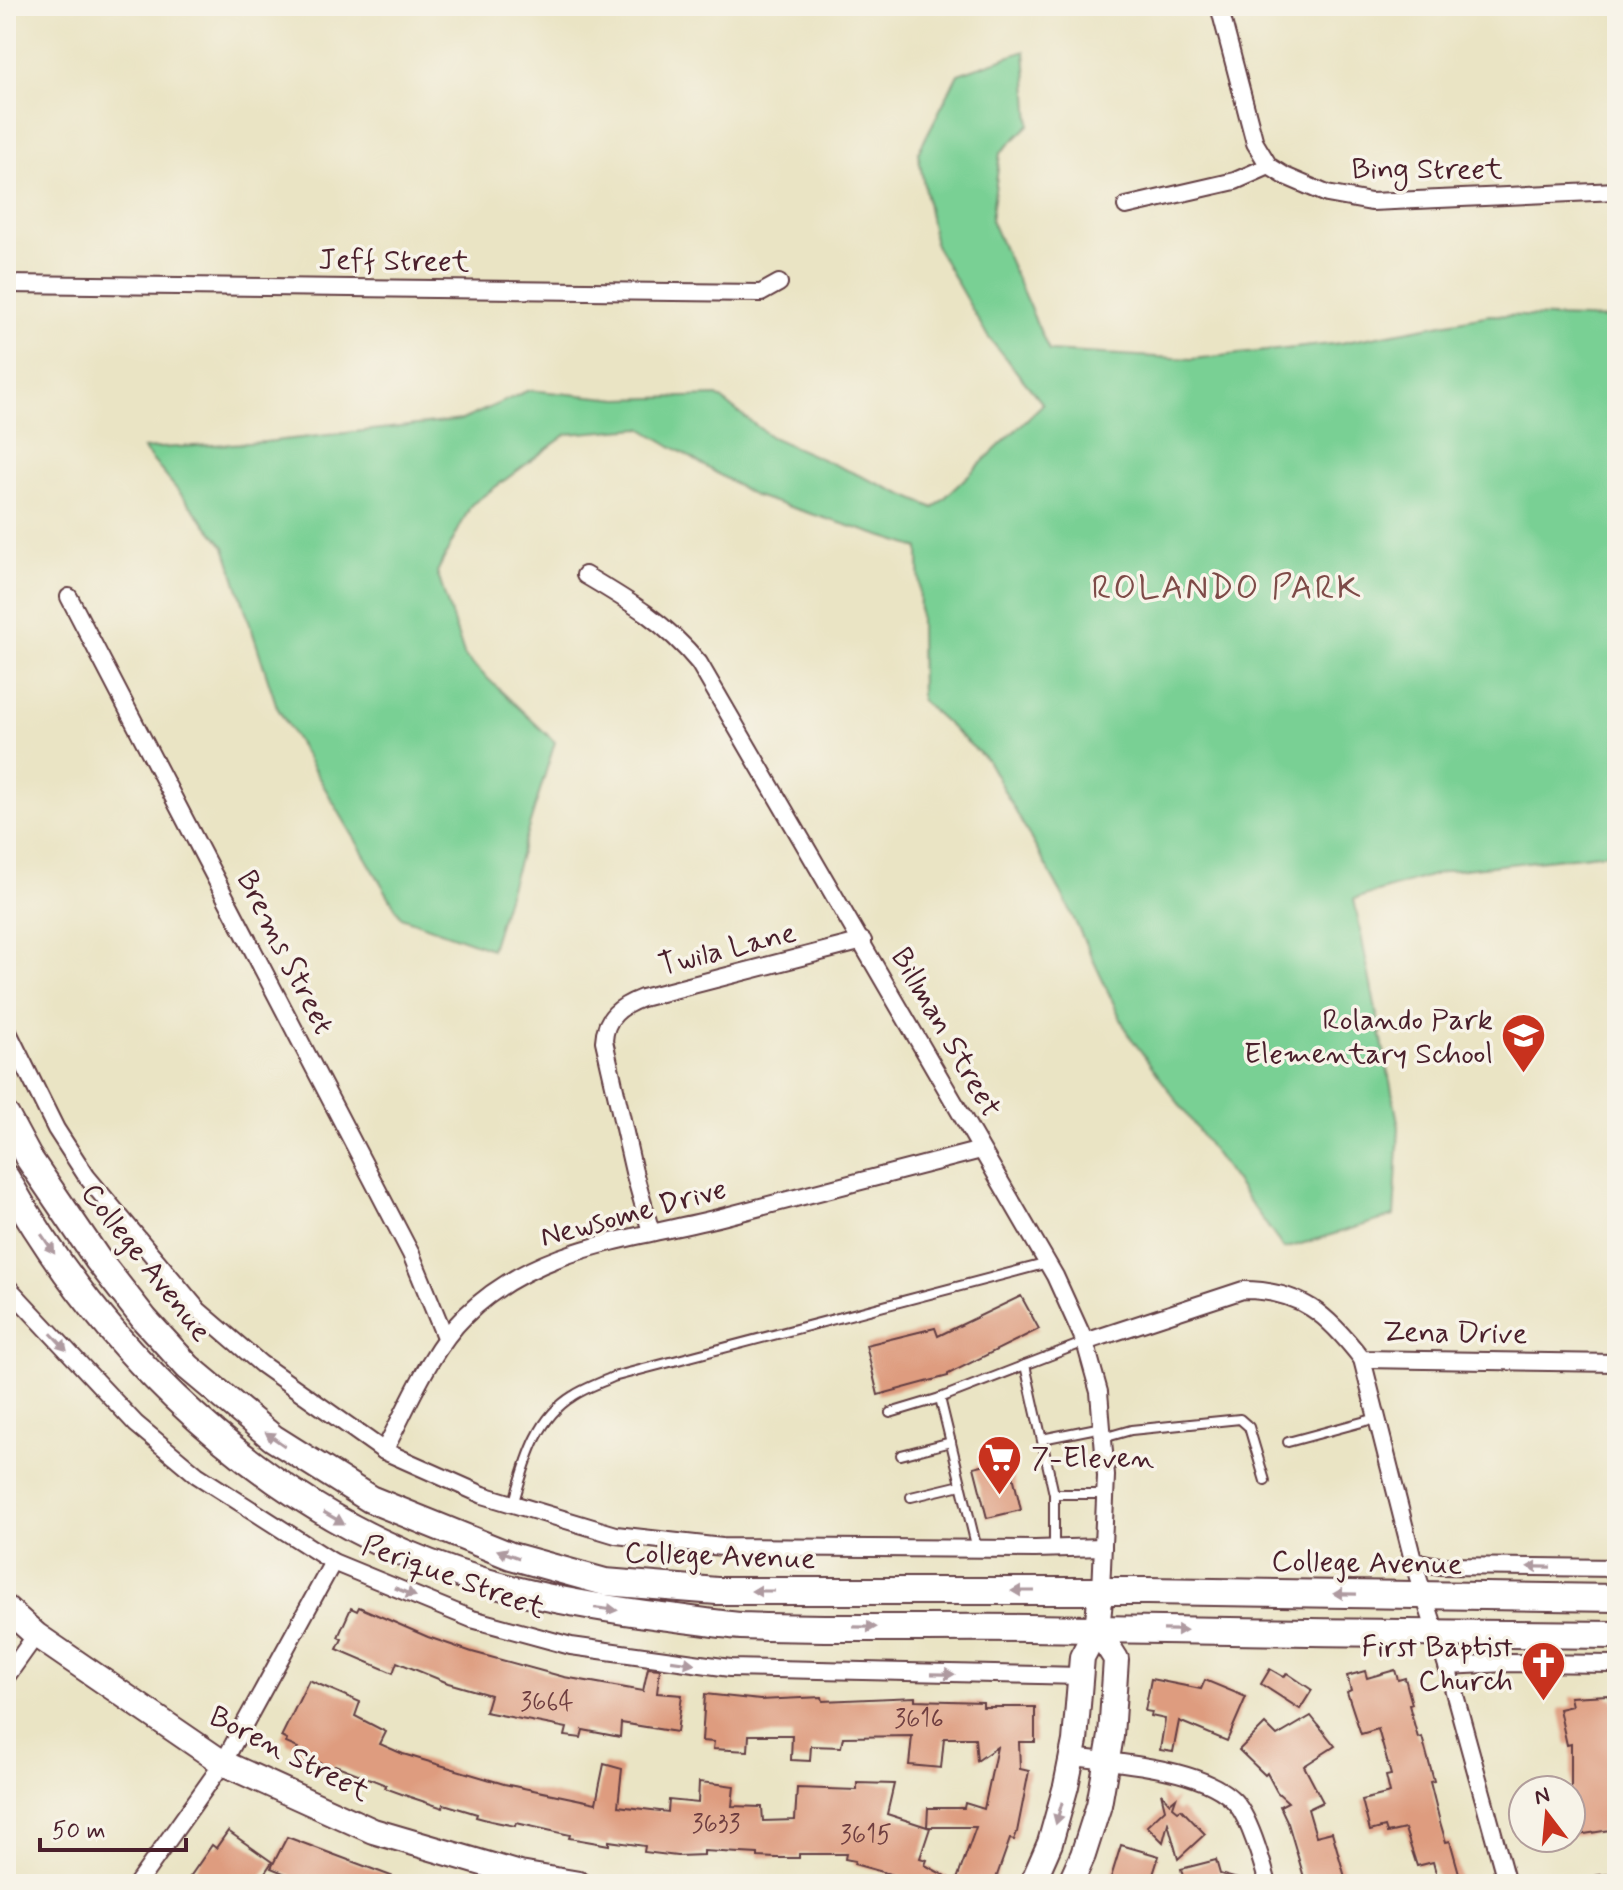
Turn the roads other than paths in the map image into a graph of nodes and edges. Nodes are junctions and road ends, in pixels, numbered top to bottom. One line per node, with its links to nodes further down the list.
1 (1219, 6): 2 (street)
2 (1269, 166): 3 (street, Bing Street); 4 (street)
3 (1617, 191)
4 (1126, 206)
5 (779, 283): 6 (street, Jeff Street)
6 (6, 284)
7 (585, 575): 9 (street, Billman Street)
8 (69, 597): 17 (street, Brems Street)
9 (863, 941): 12 (street, Billman Street); 14 (street, Twila Lane)
10 (6, 1028): 29 (street)
11 (6, 1116): 43 (main road, College Avenue, one-way to 11)
12 (981, 1150): 14 (street, Newsome Drive); 15 (street, Billman Street)
13 (6, 1178): 47 (main road, College Avenue, one-way to 47)
14 (651, 1232): 17 (street, Newsome Drive)
15 (1048, 1263): 18 (street, Billman Street); 36 (lane)
16 (6, 1285): 41 (street, Perique Street, one-way to 41)
17 (445, 1337): 29 (street, Newsome Drive)
18 (1085, 1342): 19 (street, Zena Drive); 21 (lane); 25 (street, Billman Street)
19 (1362, 1359): 20 (street, Zena Drive); 24 (street)
20 (1617, 1363)
21 (1025, 1365): 22 (lane); 26 (lane)
22 (940, 1398): 23 (lane); 27 (lane)
23 (890, 1413)
24 (1377, 1418): 28 (lane); 40 (street)
25 (1102, 1433): 26 (lane); 31 (lane); 34 (street, Billman Street)
26 (1042, 1439): 33 (lane)
27 (951, 1442): 30 (lane); 32 (lane)
28 (1288, 1442)
29 (384, 1451): 36 (street)
30 (901, 1455)
31 (1265, 1481)
32 (961, 1485): 35 (lane); 38 (lane)
33 (1054, 1494): 34 (lane); 39 (lane)
34 (1105, 1494): 37 (street, Billman Street)
35 (911, 1497)
36 (513, 1506): 38 (street)
37 (1103, 1547): 39 (street); 43 (street, Billman Street)
38 (977, 1549): 39 (street)
39 (1054, 1549)
40 (1413, 1561): 42 (street, one-way to 40); 44 (street)
41 (333, 1562): 53 (street, Perique Street, one-way to 53); 57 (street)
42 (1617, 1568)
43 (1101, 1591): 44 (main road, College Avenue, one-way to 43); 47 (street)
44 (1423, 1595): 45 (main road, College Avenue); 48 (street)
45 (1617, 1598)
46 (6, 1608): 49 (street, Boren Street)
47 (1097, 1629): 48 (main road, College Avenue, one-way to 48); 53 (street); 56 (street)
48 (1435, 1634): 50 (main road, College Avenue); 52 (street)
49 (36, 1635): 54 (street); 57 (street, Boren Street)
50 (1617, 1635)
51 (1617, 1664): 52 (street)
52 (1447, 1666): 65 (street)
53 (1081, 1676): 55 (street)
54 (6, 1677)
55 (1072, 1757): 56 (street); 62 (street, one-way to 62)
56 (1107, 1761): 63 (street); 64 (street)
57 (223, 1763): 58 (street, Boren Street); 60 (street)
58 (519, 1879): 61 (street, Boren Street)
59 (1617, 1883): 66 (street)
60 (137, 1884)
61 (579, 1884)
62 (1032, 1884)
63 (1070, 1884)
64 (1268, 1884)
65 (1507, 1884)
66 (1599, 1884)

